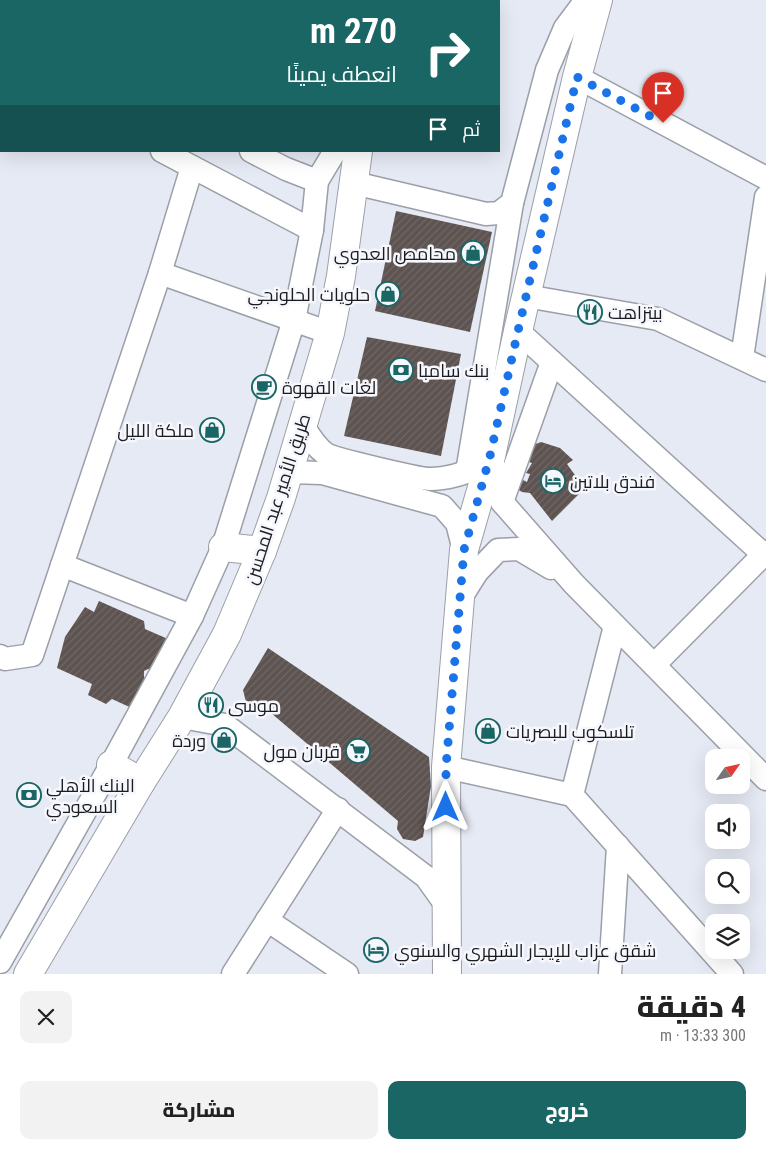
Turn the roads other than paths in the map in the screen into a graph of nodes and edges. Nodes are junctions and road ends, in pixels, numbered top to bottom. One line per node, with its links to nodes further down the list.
1 (586, 0): 13 (street)
2 (598, 0): 3 (main road)
3 (577, 77): 9 (street); 16 (main road)
4 (164, 152): 8 (street)
5 (253, 152): 10 (street)
6 (334, 152): 10 (street)
7 (358, 152): 11 (main road, طريق الأمير عبد المحسن)
8 (192, 167): 14 (street); 15 (street)
9 (766, 178)
10 (317, 181): 14 (street)
11 (354, 183): 13 (street); 19 (main road, طريق الأمير عبد المحسن)
12 (766, 197): 20 (street)
13 (512, 203): 24 (street)
14 (312, 230): 17 (street)
15 (160, 273): 17 (street); 31 (street)
16 (526, 296): 18 (main road); 20 (street)
17 (294, 320): 19 (street); 27 (street)
18 (518, 331): 21 (street); 24 (main road)
19 (330, 333): 23 (main road, طريق الأمير عبد المحسن)
20 (742, 358): 22 (street)
21 (552, 362): 26 (street); 30 (street)
22 (766, 370)
23 (302, 424): 24 (street); 25 (main road, طريق الأمير عبد المحسن)
24 (482, 464): 26 (street); 28 (main road)
25 (288, 472): 28 (street); 29 (main road, طريق الأمير عبد المحسن)
26 (502, 502): 32 (street)
27 (223, 547): 29 (main road); 34 (street)
28 (464, 550): 33 (main road)
29 (262, 551): 38 (main road, طريق الأمير عبد المحسن)
30 (765, 553): 37 (street)
31 (62, 565): 34 (street); 36 (street)
32 (574, 584): 33 (street); 35 (street)
33 (459, 600): 40 (main road)
34 (192, 616): 39 (street)
35 (615, 626): 37 (street); 43 (street)
36 (2, 660)
37 (654, 666): 41 (street)
38 (182, 718): 42 (main road, طريق الأمير عبد المحسن); 44 (street)
39 (111, 765): 42 (main road); 48 (street)
40 (446, 767): 43 (street); 46 (main road)
41 (764, 773)
42 (141, 782): 49 (main road, طريق الأمير عبد المحسن)
43 (572, 795): 45 (street)
44 (338, 809): 46 (street); 47 (street)
45 (618, 846): 53 (street); 54 (street)
46 (446, 905): 52 (main road)
47 (267, 920): 50 (street); 51 (street)
48 (0, 962)
49 (28, 974)
50 (233, 974)
51 (347, 974)
52 (447, 974)
53 (610, 974)
54 (732, 974)

